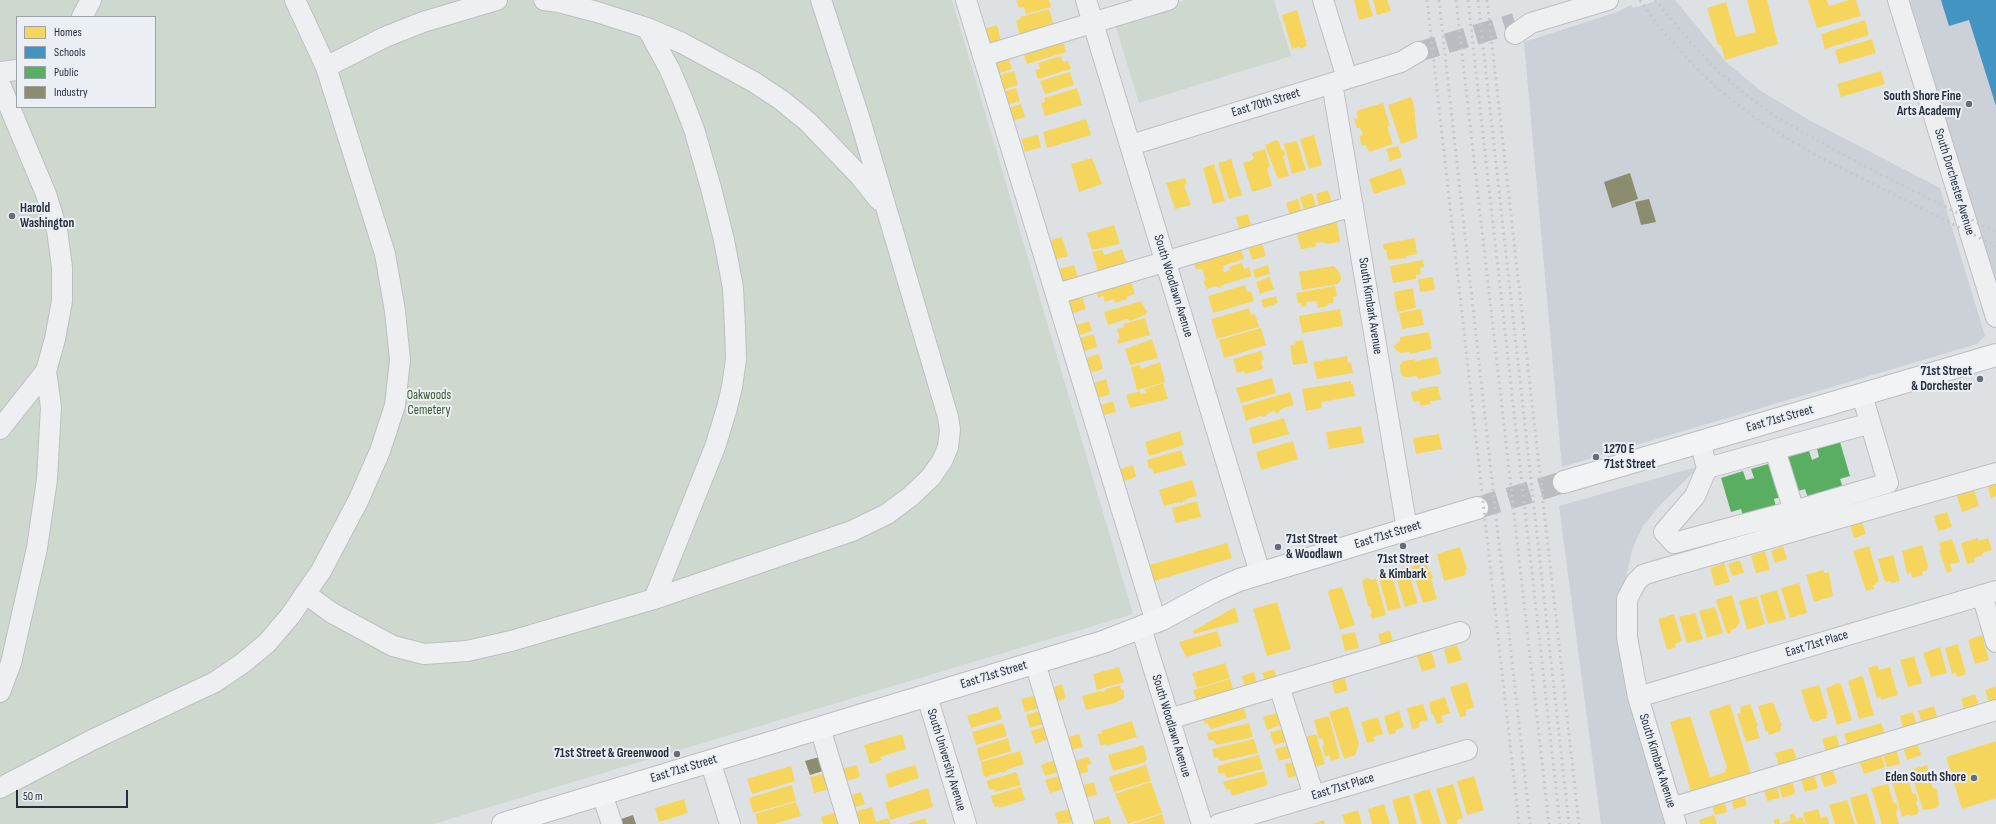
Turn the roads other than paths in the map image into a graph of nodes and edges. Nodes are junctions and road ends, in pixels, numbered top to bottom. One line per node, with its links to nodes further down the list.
1 (91, 0): 12 (street)
2 (295, 0): 18 (street)
3 (544, 0): 15 (street)
4 (821, 0): 25 (street)
5 (966, 0): 16 (street, South Woodlawn Avenue)
6 (1086, 0): 13 (street, South Woodlawn Avenue)
7 (1168, 0): 13 (street)
8 (1323, 0): 21 (street, South Kimbark Avenue)
9 (1608, 0): 14 (street)
10 (1898, 0): 28 (street, South Dorchester Avenue)
11 (501, 1): 18 (street)
12 (83, 16)
13 (1093, 23): 16 (street); 23 (street, South Woodlawn Avenue)
14 (1520, 27)
15 (647, 28): 25 (street); 45 (street)
16 (983, 56): 27 (street, South Woodlawn Avenue)
17 (1412, 59): 21 (street, East 70th Street)
18 (326, 67): 44 (street)
19 (16, 70): 20 (street)
20 (0, 72)
21 (1340, 80): 23 (street, East 70th Street); 24 (street, South Kimbark Avenue)
22 (0, 84): 30 (street)
23 (1131, 145): 26 (street, South Woodlawn Avenue)
24 (1353, 206): 26 (street); 41 (street, South Kimbark Avenue)
25 (885, 207): 45 (street)
26 (1166, 262): 27 (street); 42 (street, South Woodlawn Avenue)
27 (1056, 294): 46 (street, South Woodlawn Avenue)
28 (1996, 317)
29 (1996, 355): 31 (main road, East 71st Street)
30 (46, 371): 33 (street); 51 (street)
31 (1862, 395): 32 (street); 34 (main road, East 71st Street)
32 (1870, 422): 35 (street); 40 (street)
33 (0, 429)
34 (1700, 442): 36 (street); 38 (main road, East 71st Street)
35 (1775, 450): 36 (street); 40 (street)
36 (1707, 468): 40 (street)
37 (1996, 473): 53 (street, South Kimbark Avenue)
38 (1564, 482)
39 (1477, 508): 41 (main road, East 71st Street)
40 (1794, 511)
41 (1407, 529): 42 (main road, East 71st Street)
42 (1260, 573): 46 (main road, East 71st Street)
43 (1989, 593): 48 (street); 53 (street, East 71st Place)
44 (306, 594): 45 (street); 59 (street)
45 (654, 599)
46 (1148, 625): 49 (main road, East 71st Street); 55 (street, South Woodlawn Avenue)
47 (1460, 632): 50 (street)
48 (1996, 642)
49 (1035, 663): 52 (main road, East 71st Street); 68 (street)
50 (1279, 686): 55 (street); 61 (street)
51 (0, 692)
52 (927, 696): 56 (main road, East 71st Street); 67 (street, South University Avenue)
53 (1638, 698): 62 (street, South Kimbark Avenue)
54 (1996, 710): 62 (street)
55 (1169, 719): 69 (street, South Woodlawn Avenue)
56 (820, 728): 58 (main road, East 71st Street); 66 (street)
57 (1467, 750): 61 (street, East 71st Place)
58 (710, 761): 60 (main road, East 71st Street); 65 (street)
59 (0, 788)
60 (602, 794): 63 (main road, East 71st Street); 64 (street)
61 (1314, 796): 70 (street, East 71st Place)
62 (1674, 816)
63 (503, 824)
64 (612, 824)
65 (730, 824)
66 (849, 824)
67 (966, 824)
68 (1084, 824)
69 (1202, 824)
70 (1219, 824)

